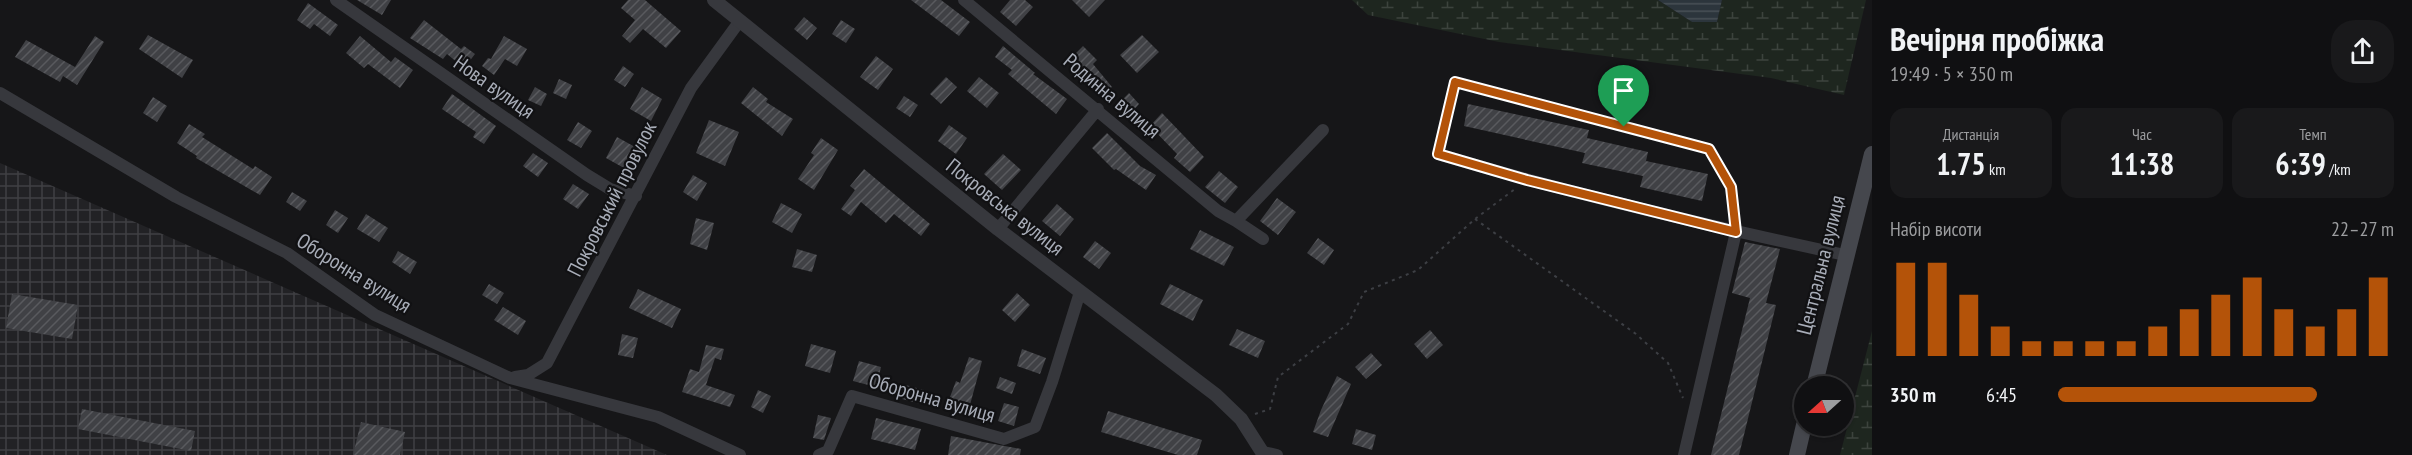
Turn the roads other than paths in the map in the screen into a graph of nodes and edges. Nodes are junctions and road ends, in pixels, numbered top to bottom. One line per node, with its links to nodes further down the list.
1 (336, 0): 10 (street, Нова вулиця)
2 (964, 0): 6 (street, Родинна вулиця)
3 (718, 1): 4 (street, Покровська вулиця)
4 (740, 22): 10 (street, Покровський провулок); 12 (street, Покровська вулиця)
5 (0, 93): 18 (street, Оборонна вулиця)
6 (1098, 109): 11 (street, Родинна вулиця); 12 (street)
7 (1323, 130): 11 (street)
8 (1438, 154): 13 (street)
9 (1872, 154): 15 (main road, Центральна вулиця)
10 (636, 196): 18 (street, Покровський провулок)
11 (1236, 221): 14 (street, Родинна вулиця)
12 (998, 229): 16 (street, Покровська вулиця)
13 (1736, 232): 15 (street); 24 (street)
14 (1263, 239)
15 (1845, 255): 17 (main road, Центральна вулиця)
16 (1080, 292): 20 (street, Покровська вулиця); 22 (street, Оборонна вулиця)
17 (1817, 376)
18 (510, 378): 21 (street, Оборонна вулиця)
19 (1801, 436): 25 (main road)
20 (1263, 453): 23 (street)
21 (740, 455)
22 (819, 455)
23 (1277, 455)
24 (1684, 455)
25 (1797, 455)

